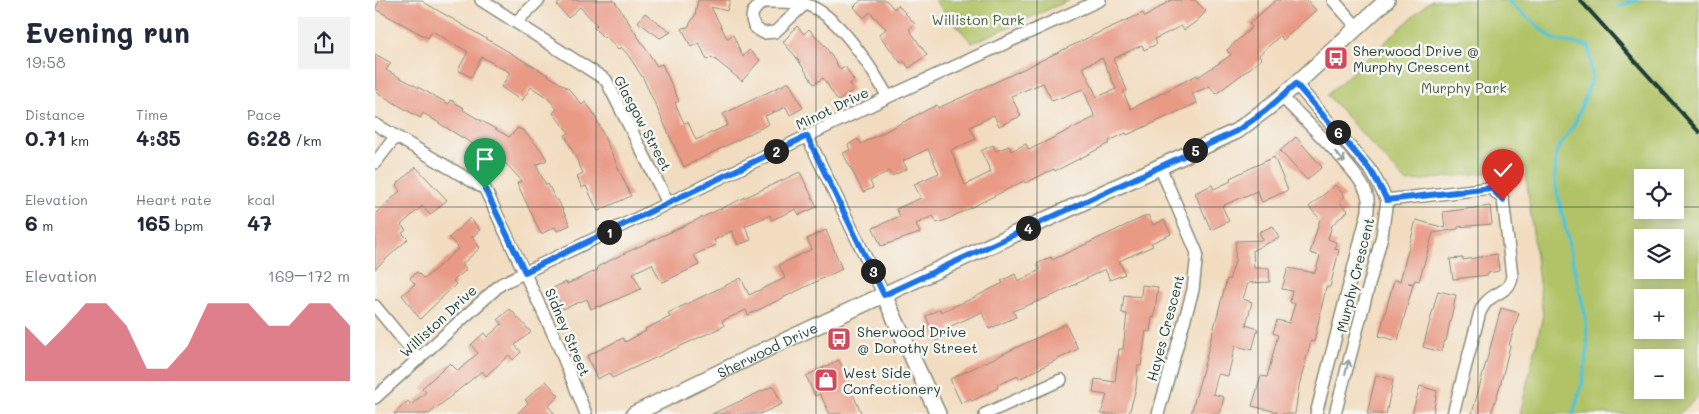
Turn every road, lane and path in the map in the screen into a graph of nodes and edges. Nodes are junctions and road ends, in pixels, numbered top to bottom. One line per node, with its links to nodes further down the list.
1 (481, 0): 7 (street, Glasgow Street)
2 (539, 0): 7 (street)
3 (1100, 0): 10 (street, Minot Drive)
4 (1333, 0): 8 (street)
5 (1387, 0): 8 (street, Sherwood Drive)
6 (805, 4): 10 (street)
7 (515, 22): 18 (street, Glasgow Street)
8 (1357, 27): 9 (street, Sherwood Drive)
9 (1296, 84): 11 (street, Sherwood Drive); 17 (street)
10 (888, 97): 14 (street, Minot Drive)
11 (1282, 97): 16 (street, Sherwood Drive); 30 (street, Murphy Crescent, one-way to 30)
12 (375, 124): 13 (street, Sidney Street)
13 (396, 136): 15 (street); 19 (street, Sidney Street)
14 (807, 136): 18 (street, Minot Drive); 20 (street)
15 (375, 163)
16 (1160, 167): 20 (street, Sherwood Drive); 29 (street, Hayes Crescent)
17 (1387, 200): 31 (street, Murphy Crescent, one-way to 17); 32 (street)
18 (668, 203): 19 (street, Minot Drive)
19 (525, 272): 22 (street, Williston Drive); 25 (street, Sidney Street)
20 (884, 295): 26 (street, Sherwood Drive); 27 (street)
21 (375, 306): 22 (street)
22 (419, 359): 24 (street, Williston Drive)
23 (1061, 380): 28 (street)
24 (375, 398)
25 (586, 414)
26 (634, 414)
27 (938, 414)
28 (985, 414)
29 (1157, 414)
30 (1316, 414)
31 (1335, 414)
32 (1453, 414)

